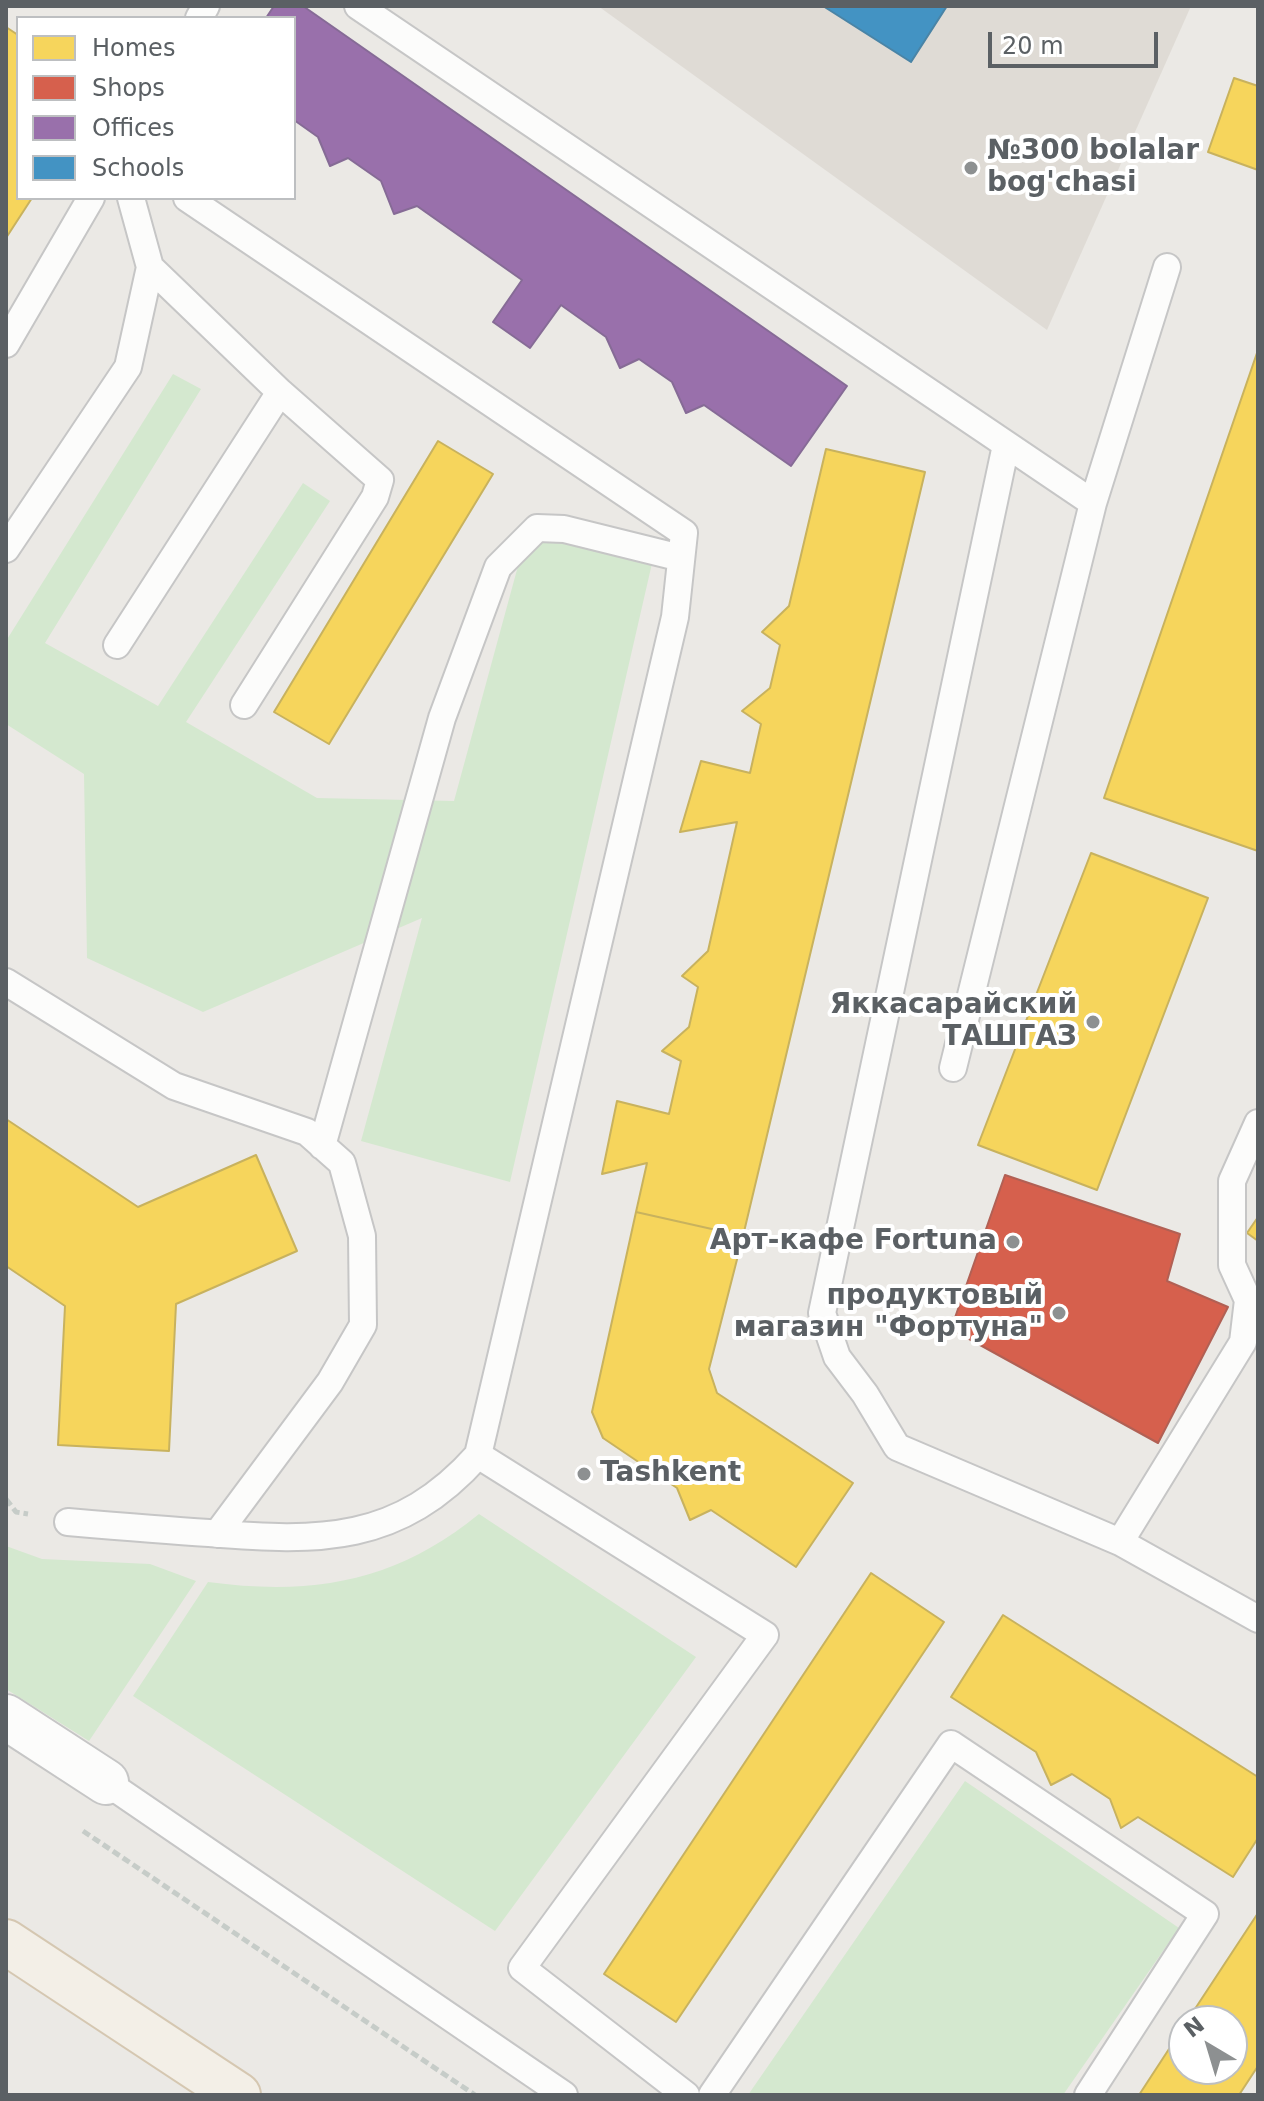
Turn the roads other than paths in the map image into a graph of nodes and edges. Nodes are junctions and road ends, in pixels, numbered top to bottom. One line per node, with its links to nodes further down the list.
1 (358, 6): 9 (lane)
2 (90, 200): 7 (lane)
3 (132, 200): 5 (lane)
4 (190, 200): 12 (lane)
5 (150, 267): 8 (lane); 11 (lane)
6 (1167, 267): 10 (lane)
7 (6, 344)
8 (280, 392): 13 (lane); 14 (lane)
9 (1006, 445): 10 (lane); 23 (lane)
10 (1093, 503): 16 (lane)
11 (6, 549)
12 (681, 558): 18 (lane); 20 (lane)
13 (117, 645)
14 (244, 705)
15 (6, 982): 18 (lane)
16 (953, 1068)
17 (1258, 1123): 19 (lane)
18 (322, 1146): 22 (lane)
19 (1253, 1303): 23 (lane)
20 (478, 1455): 22 (lane); 30 (lane)
21 (68, 1522): 22 (lane)
22 (217, 1534)
23 (1120, 1542): 24 (lane)
24 (1258, 1619)
25 (6, 1717): 26 (street)
26 (106, 1782): 29 (lane)
27 (6, 1942): 28 (main road)
28 (238, 2095)
29 (564, 2095)
30 (686, 2095)
31 (712, 2095): 32 (lane)
32 (1088, 2095)

